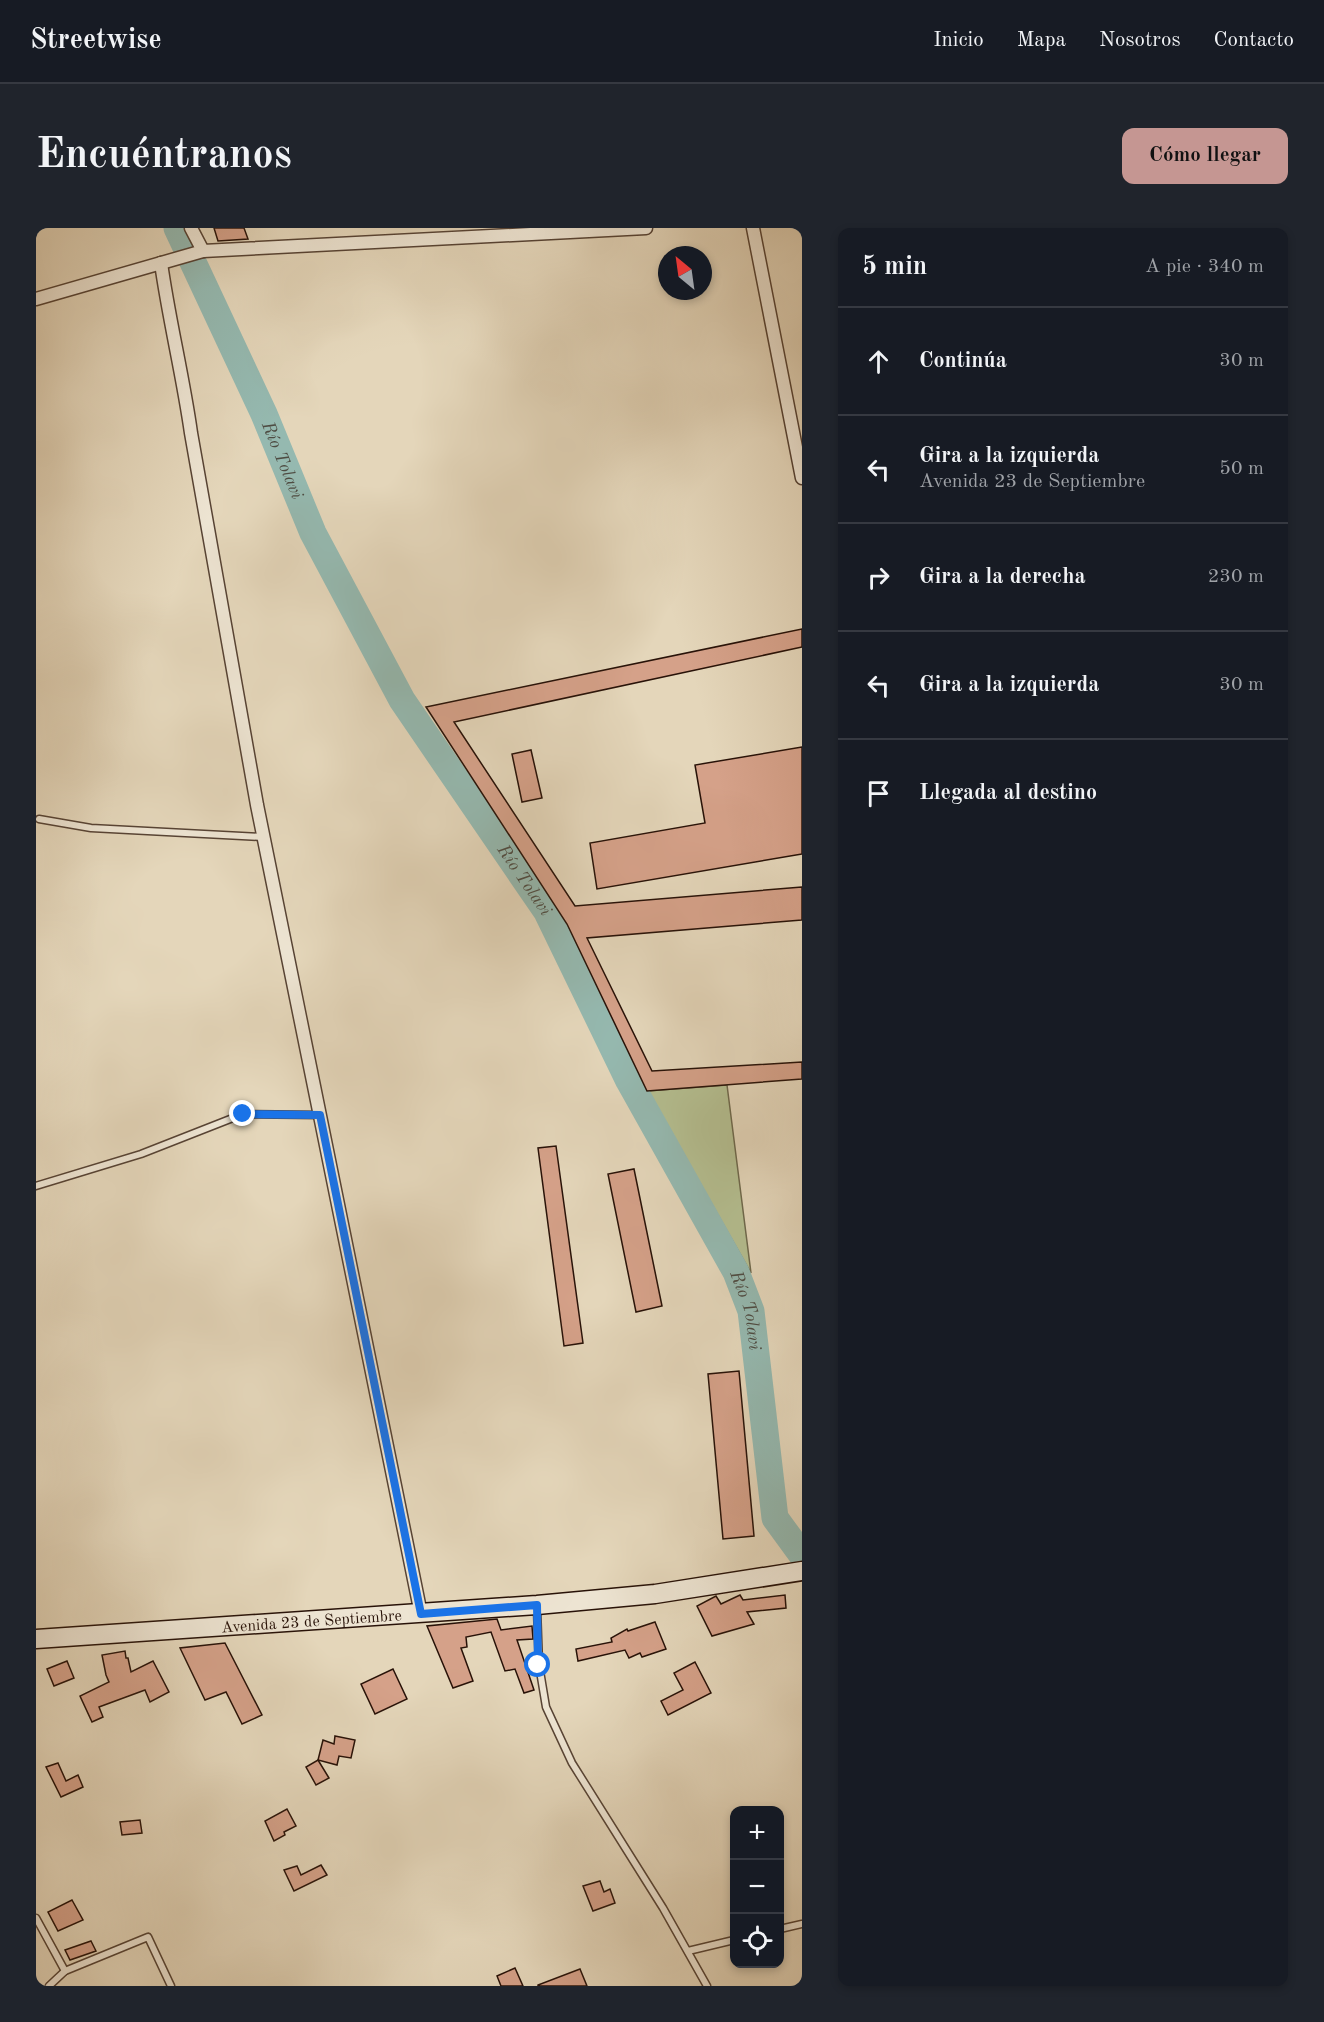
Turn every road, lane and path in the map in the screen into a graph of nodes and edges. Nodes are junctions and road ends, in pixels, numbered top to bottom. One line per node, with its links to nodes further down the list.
1 (191, 228): 4 (street)
2 (645, 228): 4 (street)
3 (753, 228): 7 (street)
4 (198, 251): 5 (street)
5 (161, 263): 6 (street); 10 (street)
6 (36, 299)
7 (796, 416): 8 (street)
8 (802, 478)
9 (39, 819): 10 (lane)
10 (264, 837): 11 (street)
11 (320, 1115): 12 (lane); 15 (street)
12 (36, 1185)
13 (802, 1571): 14 (main road, Avenida 23 de Septiembre)
14 (537, 1605): 15 (main road, Avenida 23 de Septiembre); 21 (lane)
15 (421, 1614): 16 (main road, Avenida 23 de Septiembre)
16 (36, 1639)
17 (36, 1918): 22 (lane)
18 (802, 1924): 19 (lane)
19 (784, 1928)
20 (730, 1941): 21 (lane)
21 (688, 1951): 25 (lane)
22 (65, 1971): 23 (lane); 24 (lane)
23 (49, 1986)
24 (171, 1986)
25 (707, 1986)

